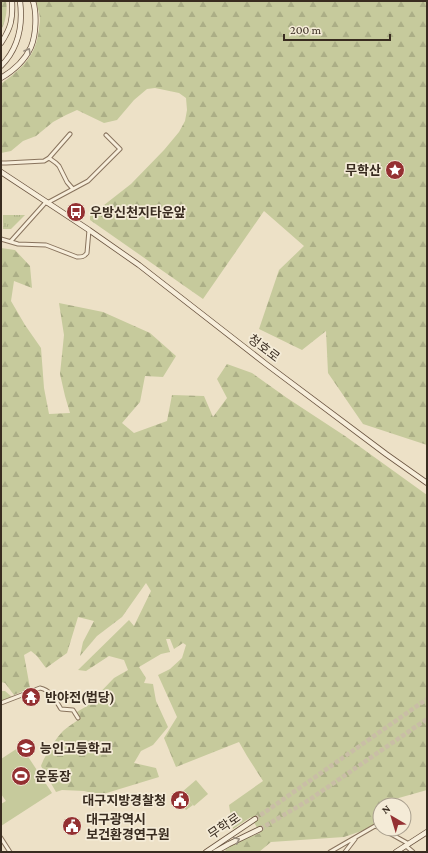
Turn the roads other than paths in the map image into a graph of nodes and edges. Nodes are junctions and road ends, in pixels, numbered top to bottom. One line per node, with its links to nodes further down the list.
1 (12, 1): 4 (main road)
2 (20, 1): 5 (main road)
3 (33, 1): 6 (main road, one-way to 3)
4 (1, 43)
5 (1, 66)
6 (1, 78)
7 (70, 134): 9 (street)
8 (106, 135): 12 (street)
9 (49, 158): 10 (street); 12 (street)
10 (1, 163)
11 (1, 172): 13 (main road, 청호로)
12 (72, 189): 13 (street)
13 (46, 202): 14 (main road, 청호로); 16 (street)
14 (89, 230): 16 (street); 17 (main road, 청호로)
15 (1, 239): 16 (street)
16 (11, 241)
17 (427, 483)
18 (1, 703): 19 (street)
19 (78, 718)
20 (255, 819): 29 (main road, 무학로)
21 (372, 828): 26 (street)
22 (260, 829): 30 (main road, 무학로, one-way to 22)
23 (427, 832): 27 (main road)
24 (394, 837): 27 (street)
25 (1, 838): 28 (street)
26 (356, 838): 31 (street); 32 (street)
27 (408, 845): 33 (main road); 34 (street)
28 (10, 852)
29 (206, 852)
30 (215, 852)
31 (330, 852)
32 (345, 852)
33 (396, 852)
34 (413, 852)

